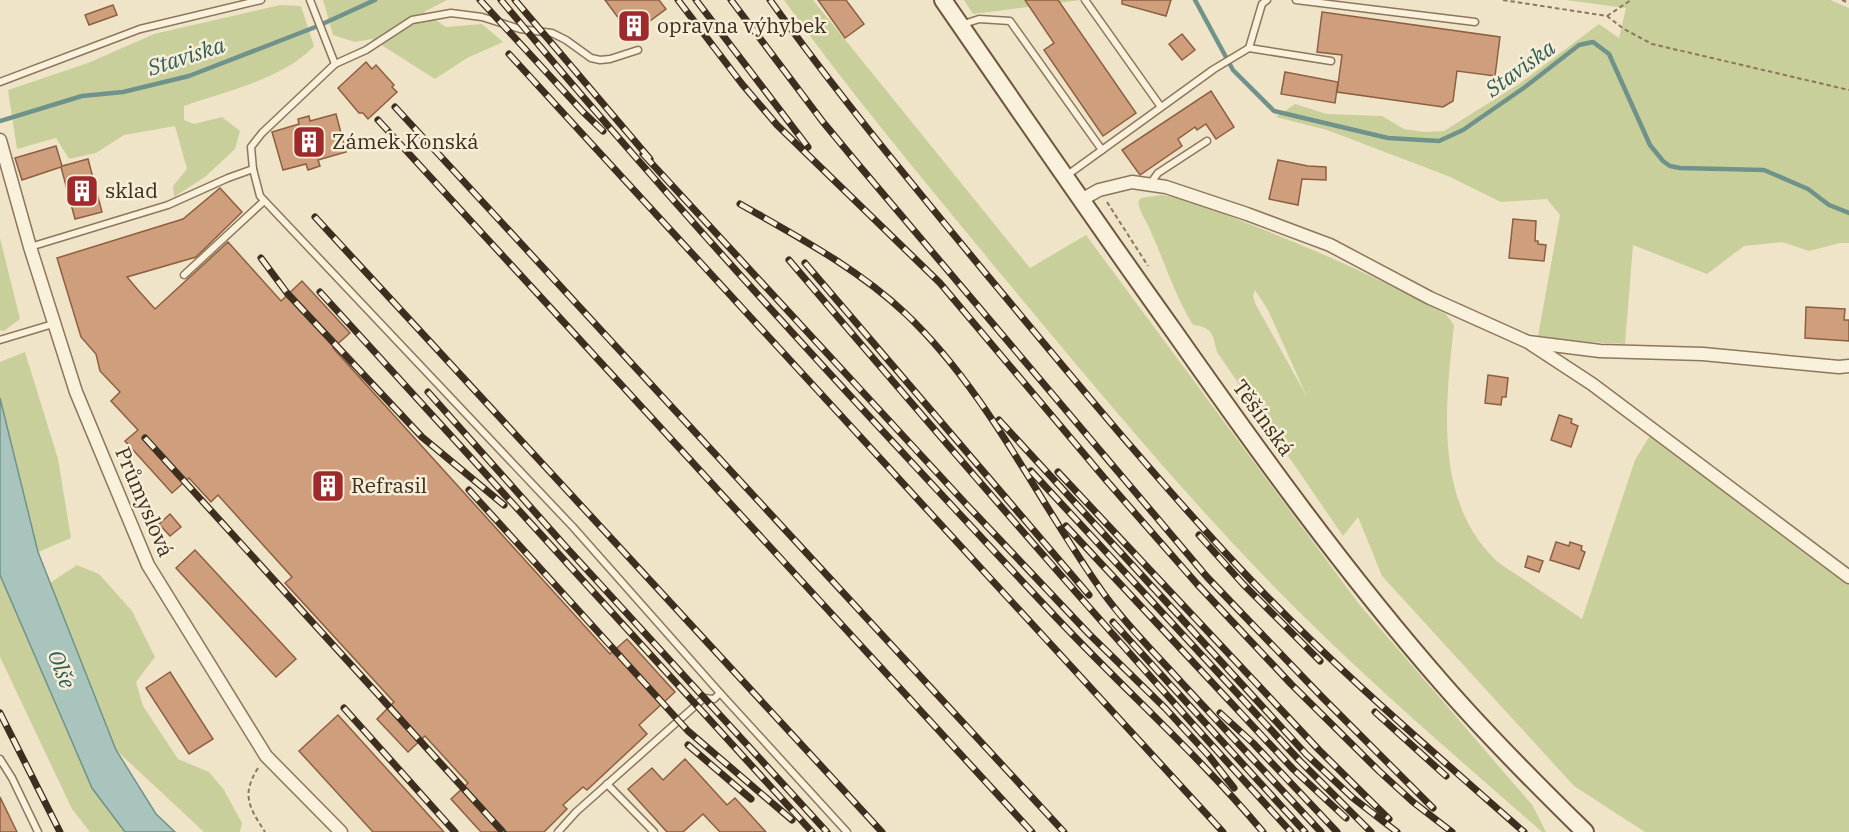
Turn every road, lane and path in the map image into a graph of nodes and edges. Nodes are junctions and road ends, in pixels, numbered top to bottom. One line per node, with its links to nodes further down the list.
1 (261, 0): 18 (lane)
2 (943, 0): 13 (main road, Těšínská)
3 (1085, 0): 20 (lane)
4 (1267, 0): 14 (lane)
5 (1296, 0): 12 (lane)
6 (1503, 0): 11 (path)
7 (1631, 0): 11 (path)
8 (1842, 0): 10 (path)
9 (311, 2): 17 (lane)
10 (1849, 3)
11 (1607, 16): 19 (path)
12 (1475, 22)
13 (960, 25): 23 (lane); 25 (main road, Těšínská)
14 (1249, 48): 16 (lane); 20 (lane)
15 (638, 51): 17 (lane)
16 (1331, 61)
17 (335, 64): 24 (lane)
18 (0, 82)
19 (1849, 90)
20 (1161, 107): 23 (lane)
21 (0, 140): 30 (street, Průmyslová)
22 (1207, 141): 26 (lane)
23 (1102, 150): 25 (lane)
24 (252, 169): 29 (lane); 30 (lane)
25 (1066, 177): 28 (main road, Těšínská)
26 (1150, 185): 27 (street); 35 (street)
27 (1099, 190): 28 (street); 31 (path)
28 (1081, 200): 48 (main road, Těšínská)
29 (264, 201): 32 (lane); 38 (lane)
30 (30, 247): 33 (street, Průmyslová)
31 (1150, 270)
32 (184, 275)
33 (53, 324): 34 (lane); 39 (street, Průmyslová)
34 (0, 340)
35 (1528, 342): 36 (street); 37 (street)
36 (1849, 366)
37 (1849, 577)
38 (720, 693): 41 (lane); 47 (lane)
39 (267, 756): 43 (path); 44 (street, Průmyslová)
40 (0, 759): 42 (lane)
41 (607, 784): 45 (lane); 46 (lane)
42 (38, 832)
43 (265, 832)
44 (341, 832)
45 (558, 832)
46 (654, 832)
47 (847, 832)
48 (1585, 832)

